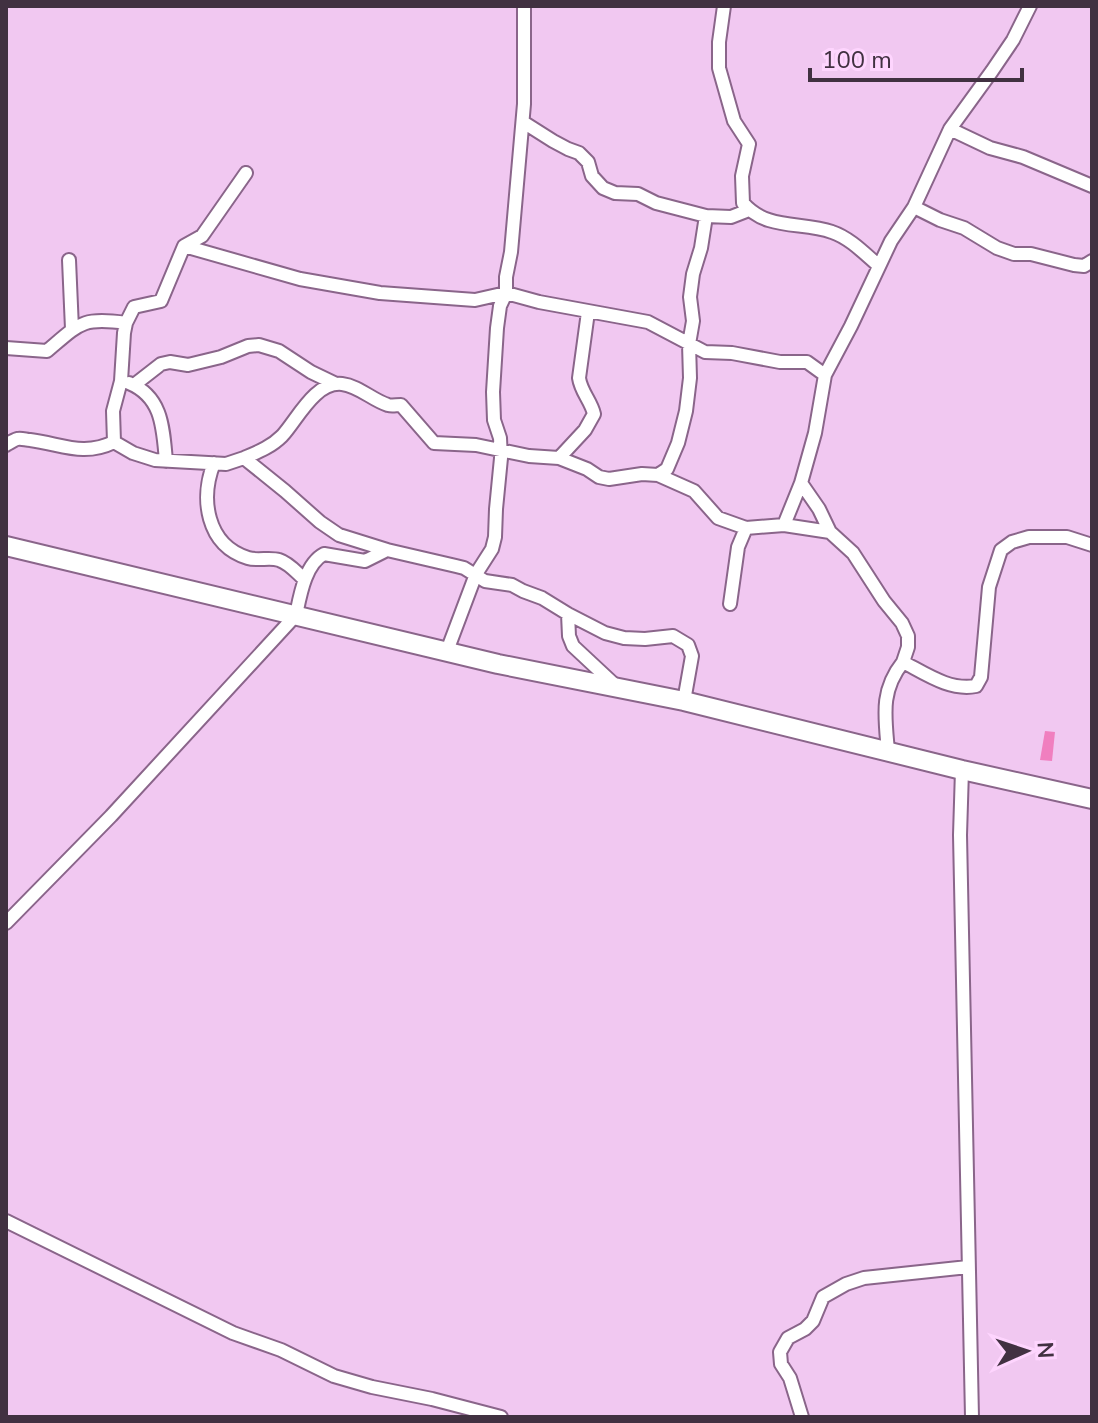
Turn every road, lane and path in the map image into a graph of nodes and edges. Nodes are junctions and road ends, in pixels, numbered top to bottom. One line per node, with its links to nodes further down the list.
1 (524, 6): 4 (street)
2 (724, 6): 9 (street)
3 (1030, 6): 5 (street)
4 (523, 122): 10 (street); 15 (street)
5 (950, 129): 7 (street); 8 (street)
6 (246, 173): 11 (street)
7 (1092, 186)
8 (914, 207): 13 (street); 14 (street)
9 (749, 210): 10 (street); 14 (street)
10 (706, 216): 19 (street)
11 (184, 246): 15 (street); 17 (street)
12 (69, 260): 18 (street)
13 (1092, 261)
14 (879, 266): 21 (street)
15 (506, 293): 16 (street); 26 (street)
16 (588, 312): 19 (street); 28 (street)
17 (126, 323): 18 (street); 22 (street)
18 (72, 329): 20 (street)
19 (689, 344): 21 (street); 31 (street)
20 (6, 348)
21 (825, 375): 32 (street)
22 (128, 383): 23 (street); 24 (street); 29 (street)
23 (336, 384): 26 (street); 27 (street)
24 (114, 442): 25 (street); 29 (street)
25 (6, 445)
26 (501, 450): 28 (street); 39 (street)
27 (244, 458): 30 (street); 38 (street)
28 (559, 458): 31 (street)
29 (166, 461): 30 (street)
30 (214, 463): 40 (street)
31 (658, 475): 34 (street)
32 (801, 483): 33 (street); 35 (street)
33 (784, 525): 34 (street); 35 (street)
34 (746, 528): 41 (street)
35 (830, 532): 45 (street)
36 (1092, 545): 45 (street)
37 (6, 546): 43 (main road)
38 (387, 550): 39 (street); 40 (street)
39 (476, 574): 42 (street); 44 (street)
40 (304, 579): 43 (street)
41 (730, 604)
42 (568, 614): 46 (street); 47 (street)
43 (296, 615): 44 (main road); 51 (street)
44 (447, 651): 46 (main road)
45 (903, 662): 48 (street)
46 (619, 689): 47 (main road)
47 (684, 701): 48 (main road)
48 (888, 751): 49 (main road)
49 (962, 770): 50 (main road); 53 (street)
50 (1092, 799)
51 (6, 923)
52 (6, 1221): 54 (street)
53 (968, 1267): 55 (street); 56 (street)
54 (501, 1417)
55 (802, 1417)
56 (972, 1417)

